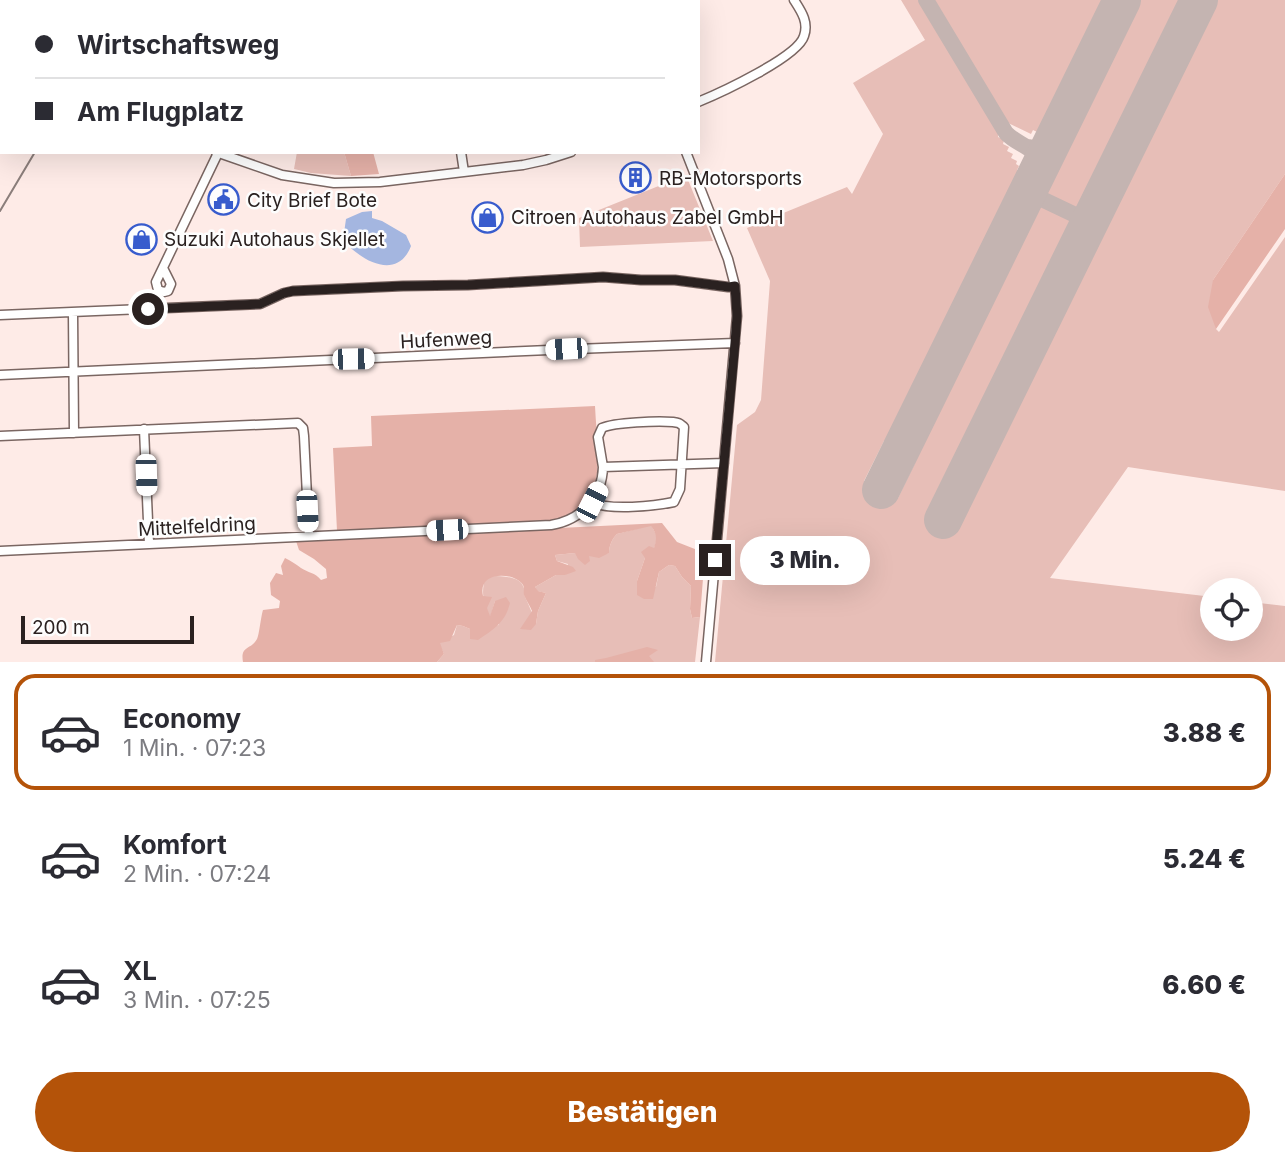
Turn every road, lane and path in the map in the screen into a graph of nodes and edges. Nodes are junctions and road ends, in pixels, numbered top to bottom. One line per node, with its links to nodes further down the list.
1 (794, 0): 2 (street)
2 (700, 101)
3 (217, 154): 9 (street)
4 (220, 154): 8 (street)
5 (461, 154): 8 (street)
6 (565, 154): 8 (street)
7 (687, 154): 10 (street)
8 (464, 172)
9 (163, 268)
10 (735, 286): 11 (street); 13 (street)
11 (73, 313): 12 (street); 14 (street)
12 (0, 315)
13 (735, 343): 14 (street, Hufenweg); 19 (street)
14 (74, 372): 15 (street, Hufenweg); 17 (street)
15 (0, 375)
16 (144, 429): 17 (street); 23 (street); 24 (street)
17 (74, 433): 18 (street)
18 (0, 436)
19 (724, 463): 20 (street); 26 (street)
20 (682, 464): 21 (street); 21 (street); 22 (street)
21 (603, 467): 22 (street)
22 (592, 502): 23 (street, Mittelfeldring)
23 (309, 536): 24 (street, Mittelfeldring)
24 (149, 544): 25 (street, Mittelfeldring)
25 (0, 551)
26 (706, 662)

